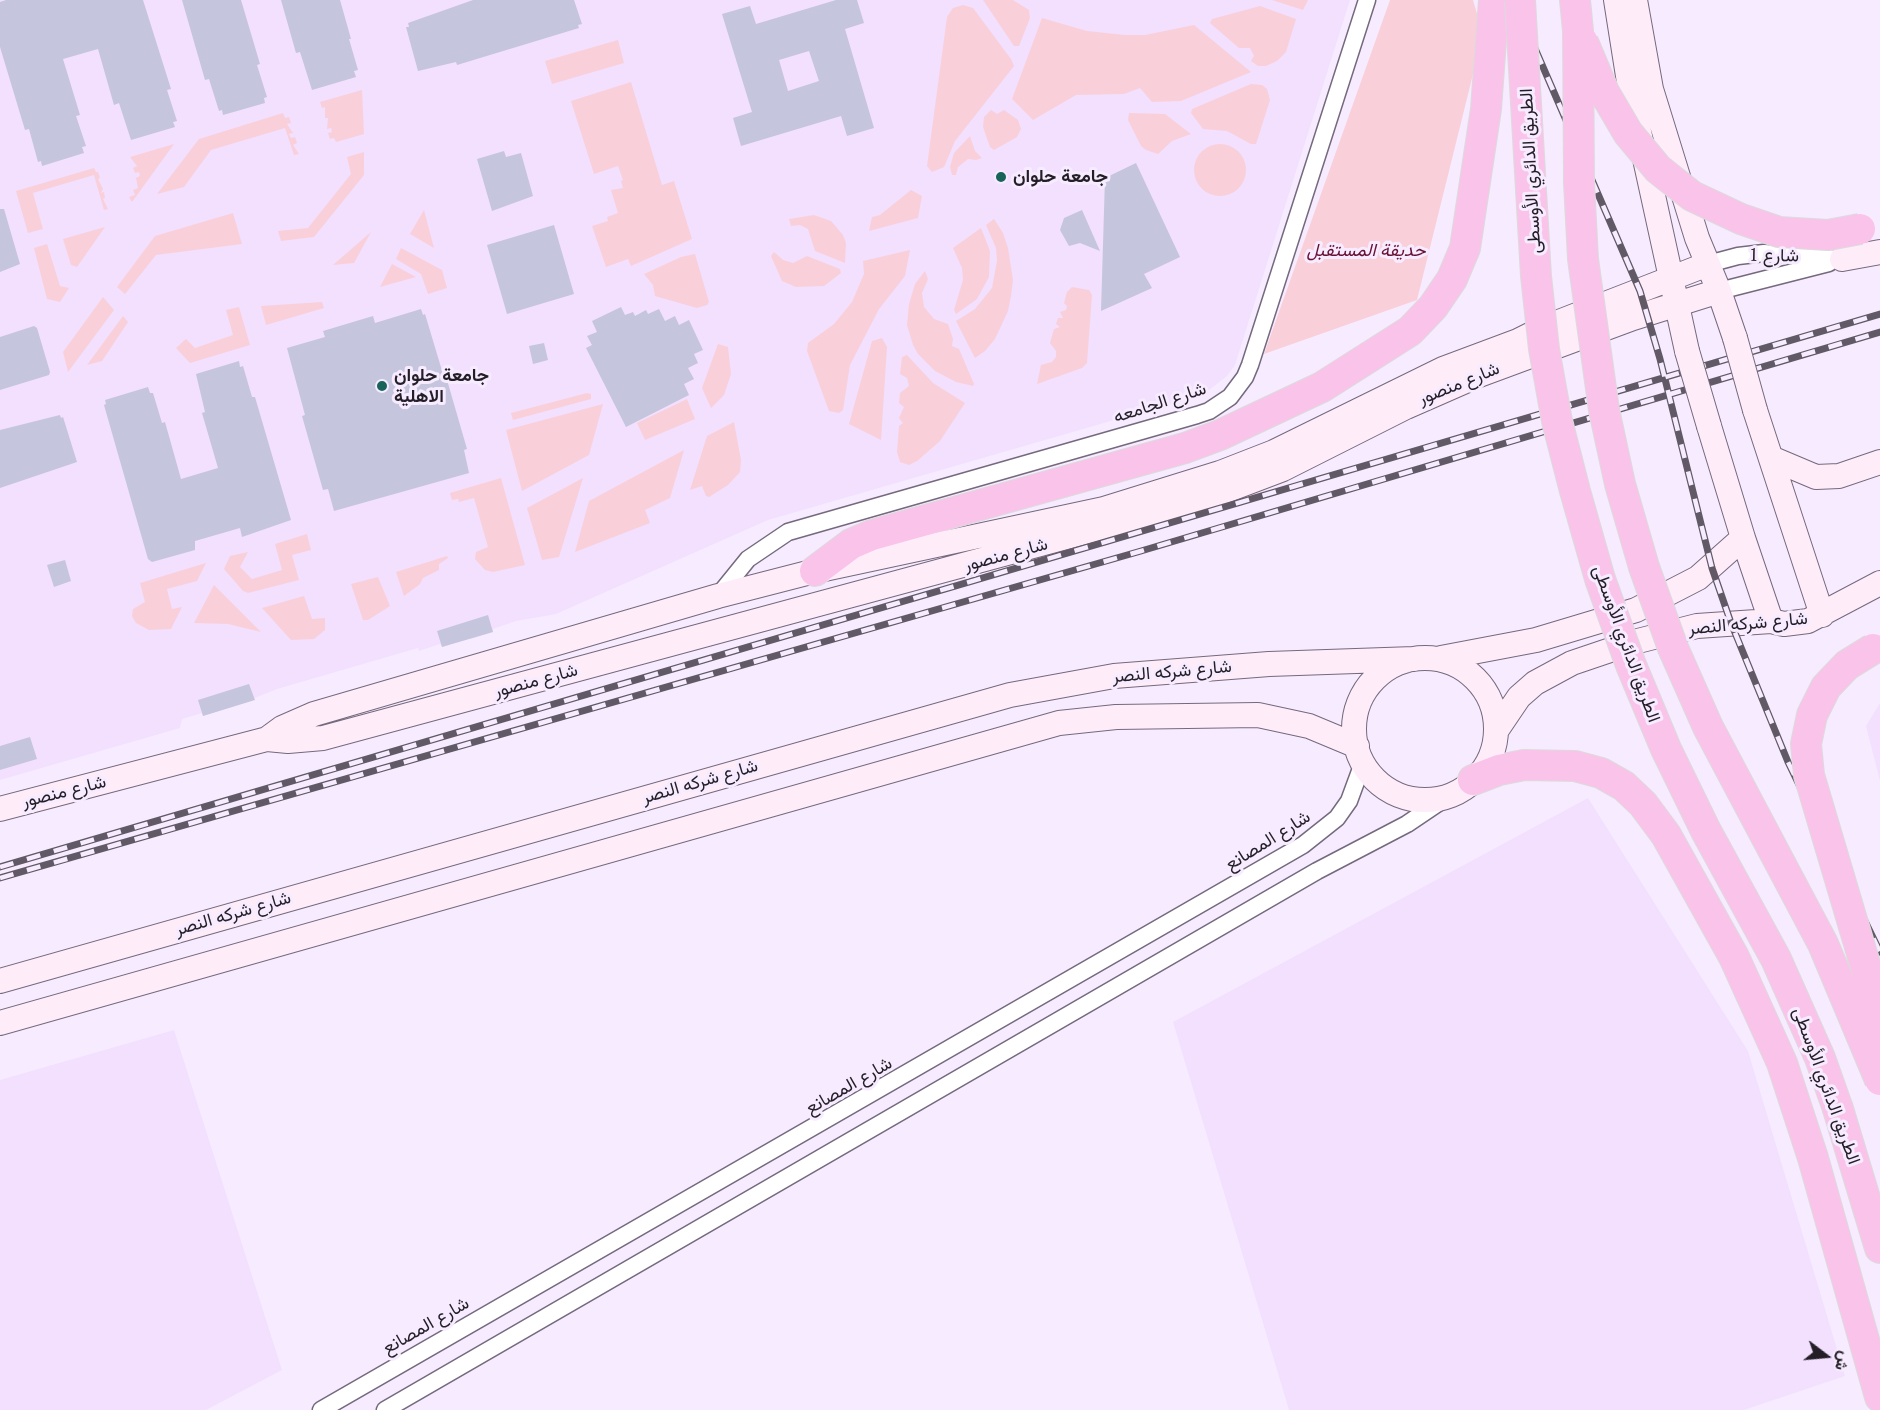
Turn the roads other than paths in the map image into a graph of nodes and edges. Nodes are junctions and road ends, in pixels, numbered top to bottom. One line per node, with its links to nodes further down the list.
1 (1367, 0): 20 (street, شارع الجامعه)
2 (1494, 0): 18 (highway)
3 (1520, 0): 37 (highway, الطريق الدائري الأوسطى, bridge)
4 (1575, 0): 7 (highway)
5 (1616, 0): 12 (street)
6 (1635, 0): 11 (street)
7 (1578, 31): 8 (highway, bridge); 35 (highway, bridge)
8 (1870, 227)
9 (1880, 252): 10 (street, شارع 1)
10 (1842, 259): 11 (street, شارع 1); 13 (street, شارع 1)
11 (1708, 264): 12 (street, شارع منصور); 13 (street)
12 (1672, 279): 14 (street); 18 (street, شارع منصور)
13 (1719, 291): 14 (street, شارع منصور); 15 (street, bridge)
14 (1678, 306): 17 (street, bridge); 27 (street, شارع منصور)
15 (1771, 458): 16 (street); 21 (street)
16 (1880, 462)
17 (1743, 538): 22 (street); 24 (street)
18 (815, 571): 20 (street, شارع منصور)
19 (1880, 583): 21 (street, شارع شركه النصر)
20 (718, 596): 27 (street, شارع منصور)
21 (1822, 615): 22 (street, شارع شركه النصر)
22 (1772, 621): 26 (street, شارع شركه النصر)
23 (1876, 647): 33 (highway, bridge)
24 (1441, 658): 25 (street); 26 (street)
25 (1414, 659): 28 (street); 31 (street, شارع شركه النصر)
26 (1496, 731): 29 (street)
27 (267, 740): 30 (street, شارع منصور)
28 (1360, 755): 29 (street); 32 (street); 34 (street, شارع المصانع)
29 (1462, 788): 36 (street); 38 (highway)
30 (0, 808)
31 (0, 981)
32 (0, 1023)
33 (1880, 1035)
34 (902, 1078): 36 (street); 39 (street, شارع المصانع)
35 (1880, 1080)
36 (915, 1103): 40 (street)
37 (1880, 1248)
38 (1880, 1397)
39 (321, 1410)
40 (386, 1410)

